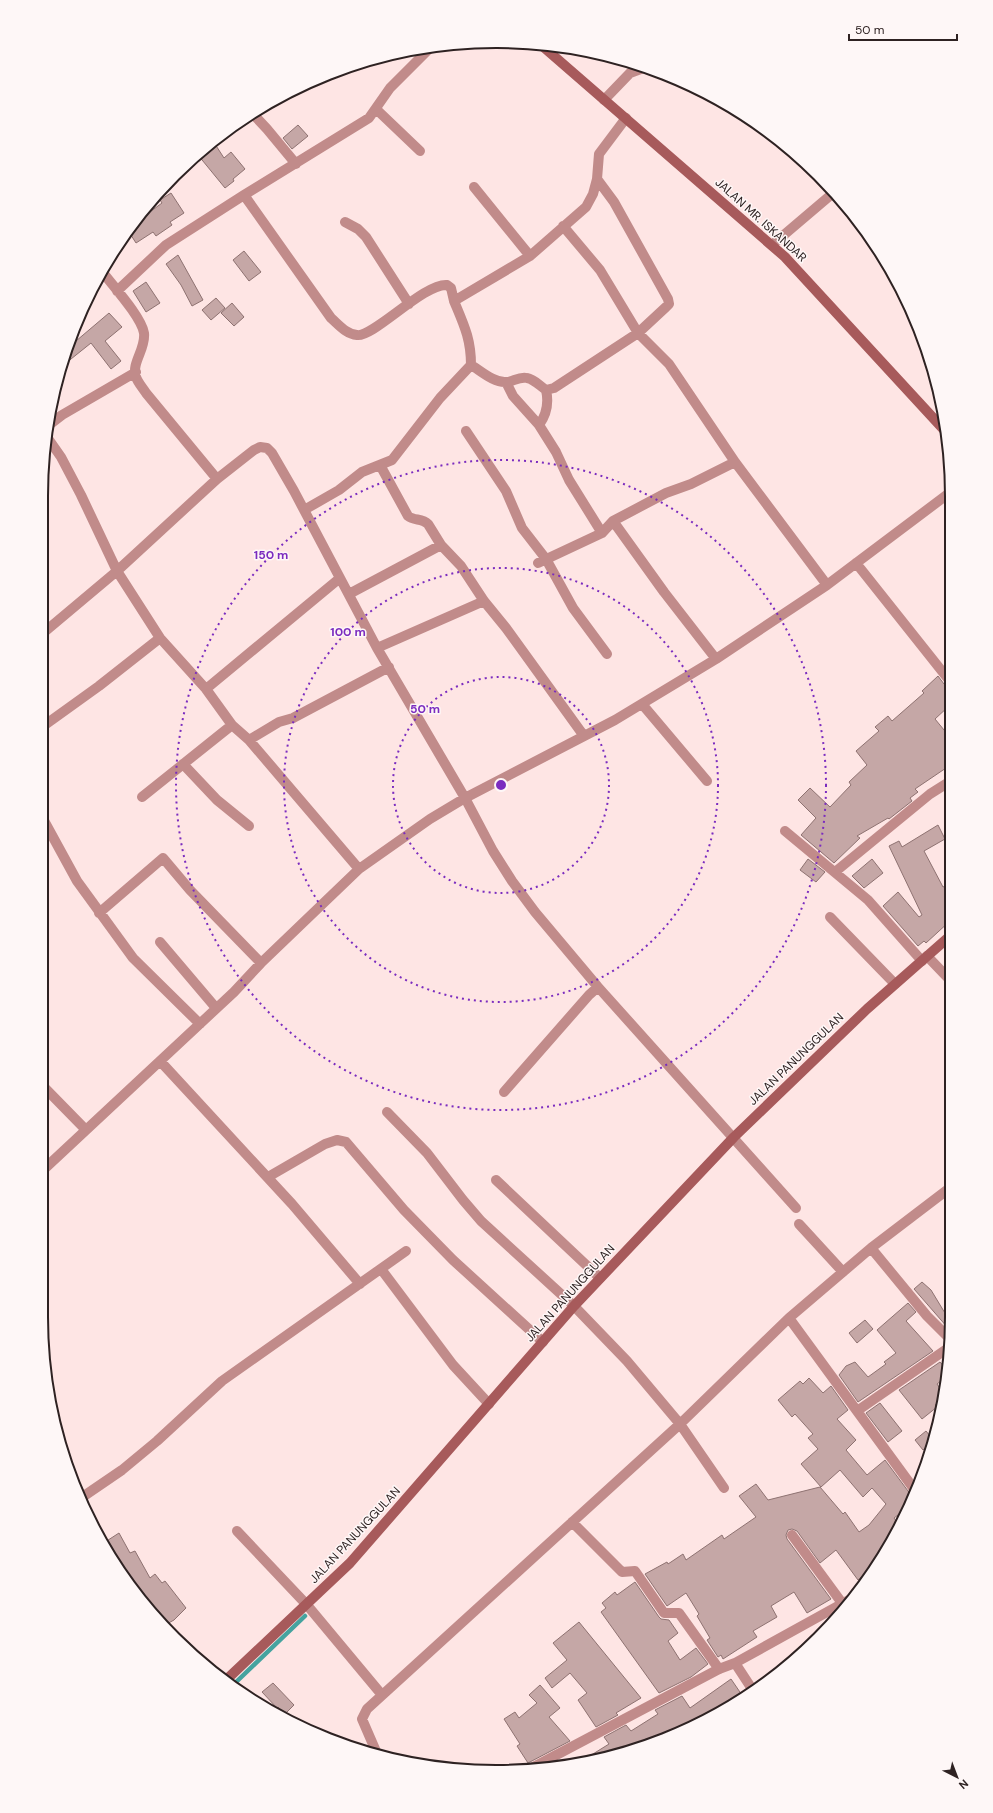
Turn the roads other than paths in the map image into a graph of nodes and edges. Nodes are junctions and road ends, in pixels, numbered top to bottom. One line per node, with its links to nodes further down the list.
1 (548, 51): 4 (main road, JALAN MR. ISKANDAR)
2 (424, 54): 5 (street)
3 (637, 71): 4 (street)
4 (604, 100): 7 (main road, JALAN MR. ISKANDAR)
5 (376, 109): 8 (street); 9 (street)
6 (257, 118): 9 (street)
7 (626, 118): 10 (street); 16 (main road, JALAN MR. ISKANDAR)
8 (420, 151)
9 (296, 164): 12 (street)
10 (597, 179): 15 (street); 22 (street)
11 (474, 187): 17 (street)
12 (244, 195): 19 (street); 21 (street)
13 (830, 196): 16 (street)
14 (345, 222): 21 (street)
15 (563, 226): 17 (street); 22 (street)
16 (772, 245): 28 (main road, JALAN MR. ISKANDAR)
17 (530, 256): 20 (street)
18 (106, 276): 19 (street)
19 (116, 291): 24 (street)
20 (454, 301): 21 (street); 23 (street)
21 (408, 304)
22 (638, 333): 26 (street); 32 (street)
23 (471, 365): 25 (street); 33 (street)
24 (136, 372): 27 (street); 34 (street)
25 (506, 382): 26 (street); 29 (street)
26 (546, 390): 29 (street)
27 (55, 420)
28 (939, 424)
29 (539, 425): 38 (street)
30 (466, 431): 40 (street)
31 (51, 443): 42 (street)
32 (736, 462): 37 (street); 44 (street)
33 (380, 465): 36 (street); 39 (street)
34 (217, 479): 36 (street); 42 (street)
35 (945, 496): 41 (street)
36 (304, 510): 43 (street)
37 (613, 521): 38 (street); 51 (street)
38 (602, 533): 40 (street)
39 (441, 545): 45 (street); 46 (street)
40 (542, 561): 50 (street)
41 (856, 563): 44 (street); 53 (street)
42 (117, 571): 47 (street); 48 (street)
43 (340, 578): 45 (street); 54 (street)
44 (827, 585): 51 (street)
45 (349, 594): 49 (street)
46 (484, 601): 49 (street); 58 (street)
47 (48, 629)
48 (160, 638): 54 (street); 56 (street)
49 (377, 648): 52 (street)
50 (607, 654)
51 (716, 658): 55 (street)
52 (388, 667): 59 (street); 64 (street)
53 (945, 675)
54 (206, 689): 57 (street)
55 (642, 704): 58 (street); 61 (street)
56 (48, 723)
57 (232, 725): 59 (street); 60 (street)
58 (584, 736): 64 (street)
59 (250, 740): 68 (street)
60 (183, 764): 63 (street); 65 (street)
61 (707, 780)
62 (945, 785): 69 (street)
63 (142, 798)
64 (465, 798): 68 (street); 78 (street)
65 (249, 826)
66 (48, 828): 70 (street)
67 (785, 831): 69 (street)
68 (359, 869): 75 (street)
69 (834, 872): 74 (street)
70 (100, 913): 75 (street); 80 (street)
71 (830, 917): 77 (street)
72 (945, 940): 74 (main road, JALAN PANUNGGULAN)
73 (160, 942): 79 (street)
74 (924, 958): 76 (street); 77 (main road, JALAN PANUNGGULAN)
75 (261, 963): 79 (street)
76 (945, 976)
77 (895, 984): 86 (main road, JALAN PANUNGGULAN)
78 (598, 987): 83 (street); 86 (street)
79 (216, 1008): 80 (street)
80 (200, 1024): 81 (street)
81 (160, 1061): 85 (street); 88 (street)
82 (48, 1091): 85 (street)
83 (504, 1092)
84 (387, 1112): 99 (street)
85 (86, 1130): 87 (street)
86 (734, 1137): 91 (street); 97 (main road, JALAN PANUNGGULAN)
87 (48, 1165)
88 (268, 1177): 98 (street); 102 (street)
89 (496, 1180): 97 (street)
90 (945, 1191): 93 (street)
91 (796, 1208)
92 (799, 1224): 96 (street)
93 (871, 1248): 96 (street); 101 (street)
94 (406, 1251): 95 (street)
95 (381, 1269): 98 (street); 104 (street)
96 (843, 1272): 100 (street)
97 (600, 1278): 99 (main road, JALAN PANUNGGULAN)
98 (360, 1284): 109 (street)
99 (574, 1306): 102 (main road, JALAN PANUNGGULAN); 106 (street)
100 (789, 1318): 105 (street); 106 (street)
101 (944, 1333)
102 (543, 1342): 104 (main road, JALAN PANUNGGULAN)
103 (943, 1351): 105 (street)
104 (489, 1404): 115 (main road, JALAN PANUNGGULAN)
105 (857, 1411): 107 (street)
106 (680, 1424): 108 (street); 110 (street)
107 (912, 1486)
108 (724, 1488)
109 (85, 1495)
110 (572, 1522): 117 (street); 120 (street)
111 (237, 1531): 115 (street)
112 (792, 1535): 113 (street)
113 (842, 1603)
114 (841, 1604): 116 (street)
115 (306, 1605): 118 (main road, JALAN PANUNGGULAN); 120 (street)
116 (735, 1663): 117 (street); 119 (street)
117 (719, 1669): 122 (street)
118 (230, 1677)
119 (750, 1686)
120 (382, 1694): 121 (street)
121 (375, 1748)
122 (542, 1762)

